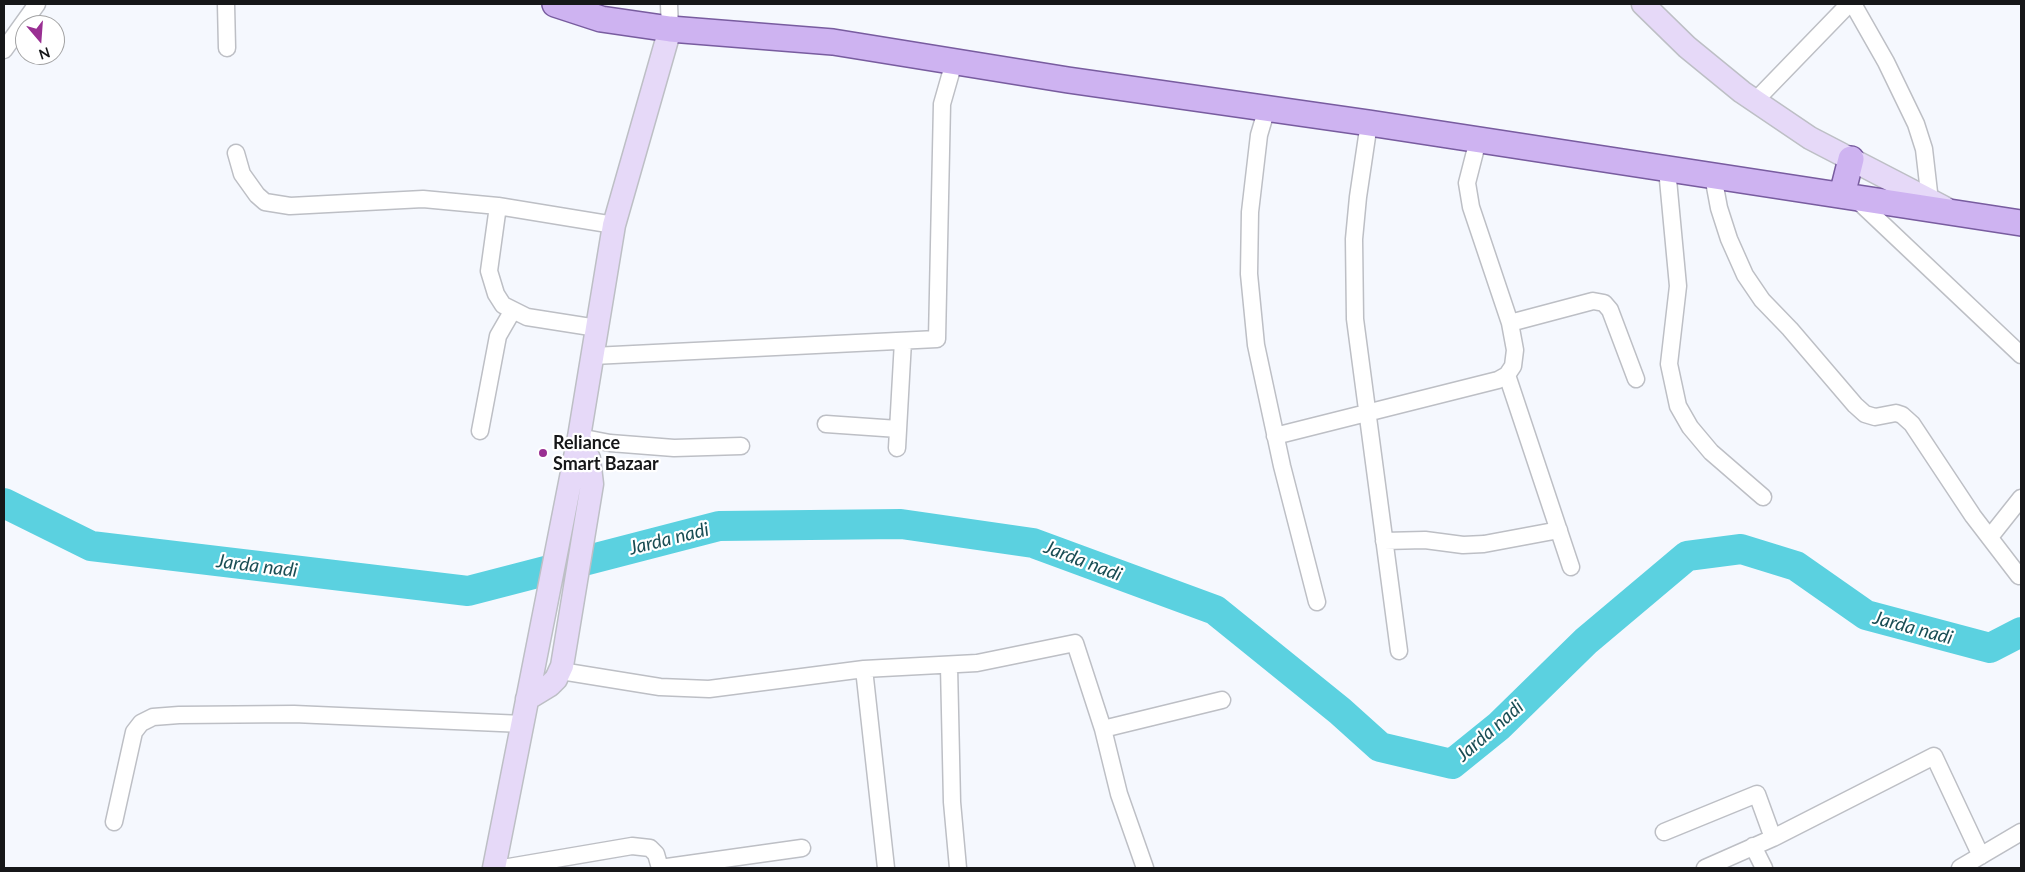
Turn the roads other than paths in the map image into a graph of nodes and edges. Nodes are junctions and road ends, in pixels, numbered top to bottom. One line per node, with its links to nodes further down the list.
1 (37, 4): 9 (street)
2 (226, 4): 8 (street)
3 (555, 4): 7 (main road)
4 (669, 4): 7 (street)
5 (1643, 4): 11 (street)
6 (1851, 4): 11 (street); 20 (street)
7 (670, 29): 10 (main road); 24 (street)
8 (227, 48)
9 (4, 50)
10 (954, 62): 12 (main road); 28 (street)
11 (1755, 101): 16 (street)
12 (1267, 108): 13 (main road); 37 (street)
13 (1369, 123): 14 (main road); 33 (street)
14 (1478, 140): 17 (main road); 26 (street)
15 (236, 153): 21 (street)
16 (1851, 160): 19 (main road); 20 (street)
17 (1667, 169): 18 (main road); 41 (street)
18 (1712, 176): 19 (main road); 44 (street)
19 (1848, 196): 22 (main road); 29 (street)
20 (1930, 201): 22 (street)
21 (498, 206): 24 (street); 25 (street)
22 (1956, 213): 23 (main road)
23 (2021, 223)
24 (614, 225): 27 (street)
25 (514, 310): 27 (street); 36 (street)
26 (1510, 323): 31 (street); 32 (street)
27 (597, 328): 30 (street)
28 (902, 341): 30 (street); 35 (street)
29 (2021, 355)
30 (593, 356): 38 (street)
31 (1507, 375): 33 (street); 43 (street)
32 (1636, 379)
33 (1367, 413): 37 (street); 45 (street)
34 (826, 424): 35 (street)
35 (898, 429): 40 (street)
36 (480, 431)
37 (1275, 436): 48 (street)
38 (579, 437): 39 (street); 51 (street); 53 (street)
39 (741, 446)
40 (897, 448)
41 (1763, 497)
42 (2021, 498): 44 (street)
43 (1559, 530): 45 (street); 46 (street)
44 (1990, 537): 47 (street)
45 (1384, 541): 49 (street)
46 (1571, 567)
47 (2019, 576)
48 (1317, 602)
49 (1399, 651)
50 (949, 666): 52 (street); 56 (street); 68 (street)
51 (561, 669): 52 (street); 53 (street)
52 (864, 669): 67 (street)
53 (528, 695): 55 (street)
54 (1222, 700): 56 (street)
55 (523, 724): 57 (street); 64 (street)
56 (1102, 729): 69 (street)
57 (114, 822)
58 (1664, 832): 60 (street)
59 (2021, 832): 63 (street)
60 (1773, 838): 61 (street); 63 (street)
61 (1754, 846): 70 (street); 71 (street)
62 (802, 848): 66 (street)
63 (1981, 856): 72 (street)
64 (494, 868)
65 (503, 868): 66 (street)
66 (660, 868)
67 (886, 868)
68 (958, 868)
69 (1145, 868)
70 (1705, 868)
71 (1764, 868)
72 (1960, 868)

